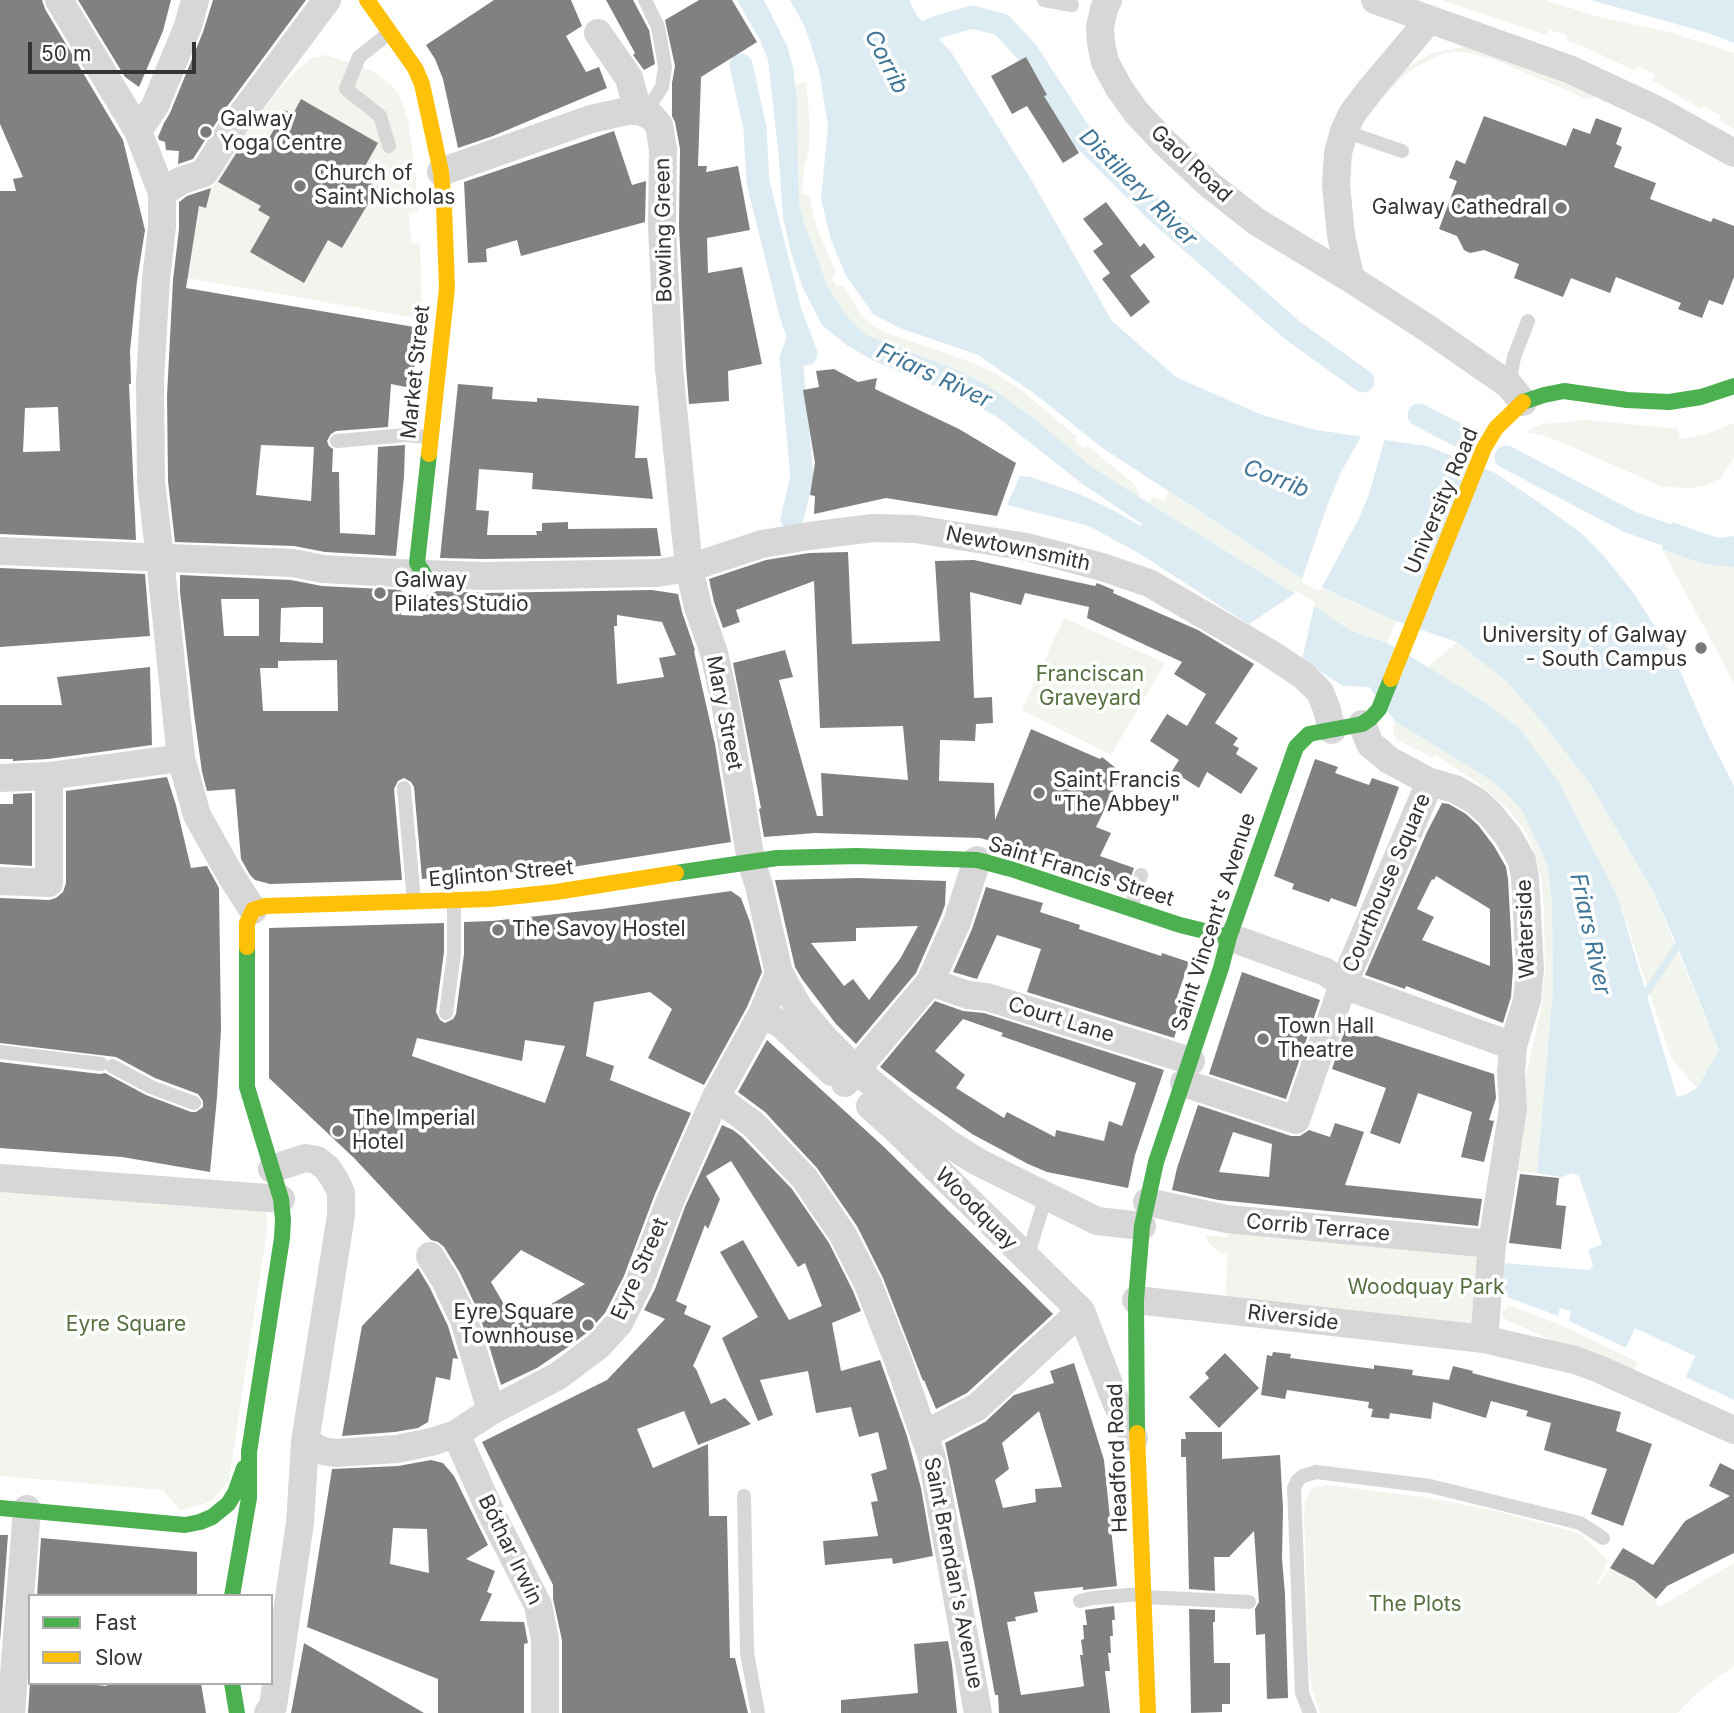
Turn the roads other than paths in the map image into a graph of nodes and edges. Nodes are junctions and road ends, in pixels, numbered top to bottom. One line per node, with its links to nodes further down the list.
1 (59, 0): 14 (street)
2 (195, 0): 14 (street)
3 (327, 0): 20 (street)
4 (366, 0): 11 (main road, Market Street)
5 (645, 0): 13 (lane)
6 (1044, 0): 9 (lane)
7 (1108, 0): 21 (street, Gaol Road)
8 (1375, 0): 10 (street)
9 (1072, 5)
10 (1429, 20): 15 (street); 18 (street)
11 (390, 32): 16 (lane); 19 (main road, Market Street)
12 (598, 33): 13 (street, Bowling Green)
13 (642, 112): 19 (street); 29 (street, Bowling Green)
14 (138, 131): 20 (street)
15 (1344, 131): 17 (lane); 21 (street)
16 (389, 146)
17 (1402, 150)
18 (1734, 153)
19 (441, 172): 25 (main road, Market Street)
20 (162, 193): 28 (street)
21 (1351, 279): 24 (street, Gaol Road)
22 (1528, 321): 24 (lane)
23 (1734, 386): 24 (main road, University Road)
24 (1516, 393): 31 (main road, University Road)
25 (430, 437): 26 (lane); 30 (main road, Market Street)
26 (337, 441)
27 (0, 551): 28 (street, Newtownsmith)
28 (160, 558): 30 (street, Newtownsmith); 33 (street)
29 (689, 568): 30 (street, Newtownsmith); 32 (street, Newtownsmith); 39 (street, Mary Street)
30 (424, 574)
31 (1370, 717): 32 (main road, Saint Vincent's Avenue); 36 (street, Waterside)
32 (1332, 730): 46 (main road, Saint Vincent's Avenue)
33 (181, 758): 34 (street); 45 (street)
34 (49, 776): 35 (street); 41 (street)
35 (0, 778)
36 (1430, 782): 49 (street, Courthouse Square); 52 (street, Waterside)
37 (404, 788): 43 (lane)
38 (977, 860): 39 (main road, Saint Francis Street); 44 (main road, Saint Francis Street); 48 (street)
39 (751, 861): 42 (main road, Eglinton Street); 47 (street, Mary Street)
40 (1141, 875): 44 (lane)
41 (0, 881)
42 (453, 901): 43 (main road, Eglinton Street); 50 (lane)
43 (414, 902): 45 (main road, Eglinton Street)
44 (1130, 909): 46 (main road, Saint Francis Street)
45 (253, 910): 58 (main road)
46 (1229, 937): 49 (street, Courthouse Square); 54 (main road, Saint Vincent's Avenue)
47 (779, 973): 51 (street, Eyre Street); 55 (street, Woodquay)
48 (930, 982): 54 (street, Court Lane); 55 (street)
49 (1343, 985): 52 (street); 54 (street, Court Lane)
50 (446, 1013)
51 (762, 1014): 55 (street, Woodquay); 56 (street, Eyre Street)
52 (1513, 1046): 63 (street, Waterside)
53 (0, 1052): 57 (lane)
54 (1187, 1072): 62 (main road, Saint Vincent's Avenue)
55 (850, 1076): 60 (street, Woodquay); 65 (street, Woodquay)
56 (716, 1097): 69 (street, Eyre Street); 72 (street, Saint Brendan's Avenue)
57 (194, 1103)
58 (272, 1169): 61 (main road); 73 (street)
59 (0, 1178): 61 (street)
60 (1046, 1196): 62 (street, Woodquay); 65 (lane)
61 (281, 1199): 75 (main road)
62 (1144, 1214): 63 (street, Corrib Terrace); 66 (main road, Headford Road)
63 (1492, 1244): 68 (street, Waterside)
64 (430, 1256): 69 (street)
65 (1027, 1258): 67 (street, Woodquay)
66 (1136, 1300): 68 (street, Riverside); 74 (main road, Headford Road)
67 (1081, 1311): 72 (street, Saint Brendan's Avenue); 74 (street, Woodquay)
68 (1484, 1339): 70 (street)
69 (491, 1411): 71 (street, Eyre Street)
70 (1734, 1430)
71 (456, 1434): 73 (street, Eyre Street); 91 (street, Bóthar Irwin)
72 (925, 1434): 93 (street, Saint Brendan's Avenue)
73 (304, 1442): 90 (street)
74 (1137, 1444): 84 (main road, Headford Road)
75 (249, 1452): 78 (main road); 83 (main road)
76 (744, 1496): 92 (lane)
77 (14, 1508): 78 (main road); 88 (street)
78 (185, 1525): 79 (main road)
79 (201, 1535)
80 (1603, 1538): 95 (lane)
81 (221, 1562): 82 (main road)
82 (225, 1594)
83 (232, 1594)
84 (1144, 1595): 85 (lane); 86 (lane); 94 (main road, Headford Road)
85 (1080, 1601)
86 (1249, 1602)
87 (232, 1685): 89 (main road)
88 (10, 1713)
89 (237, 1713)
90 (268, 1713)
91 (545, 1713)
92 (758, 1713)
93 (978, 1713)
94 (1148, 1713)
95 (1310, 1713)

